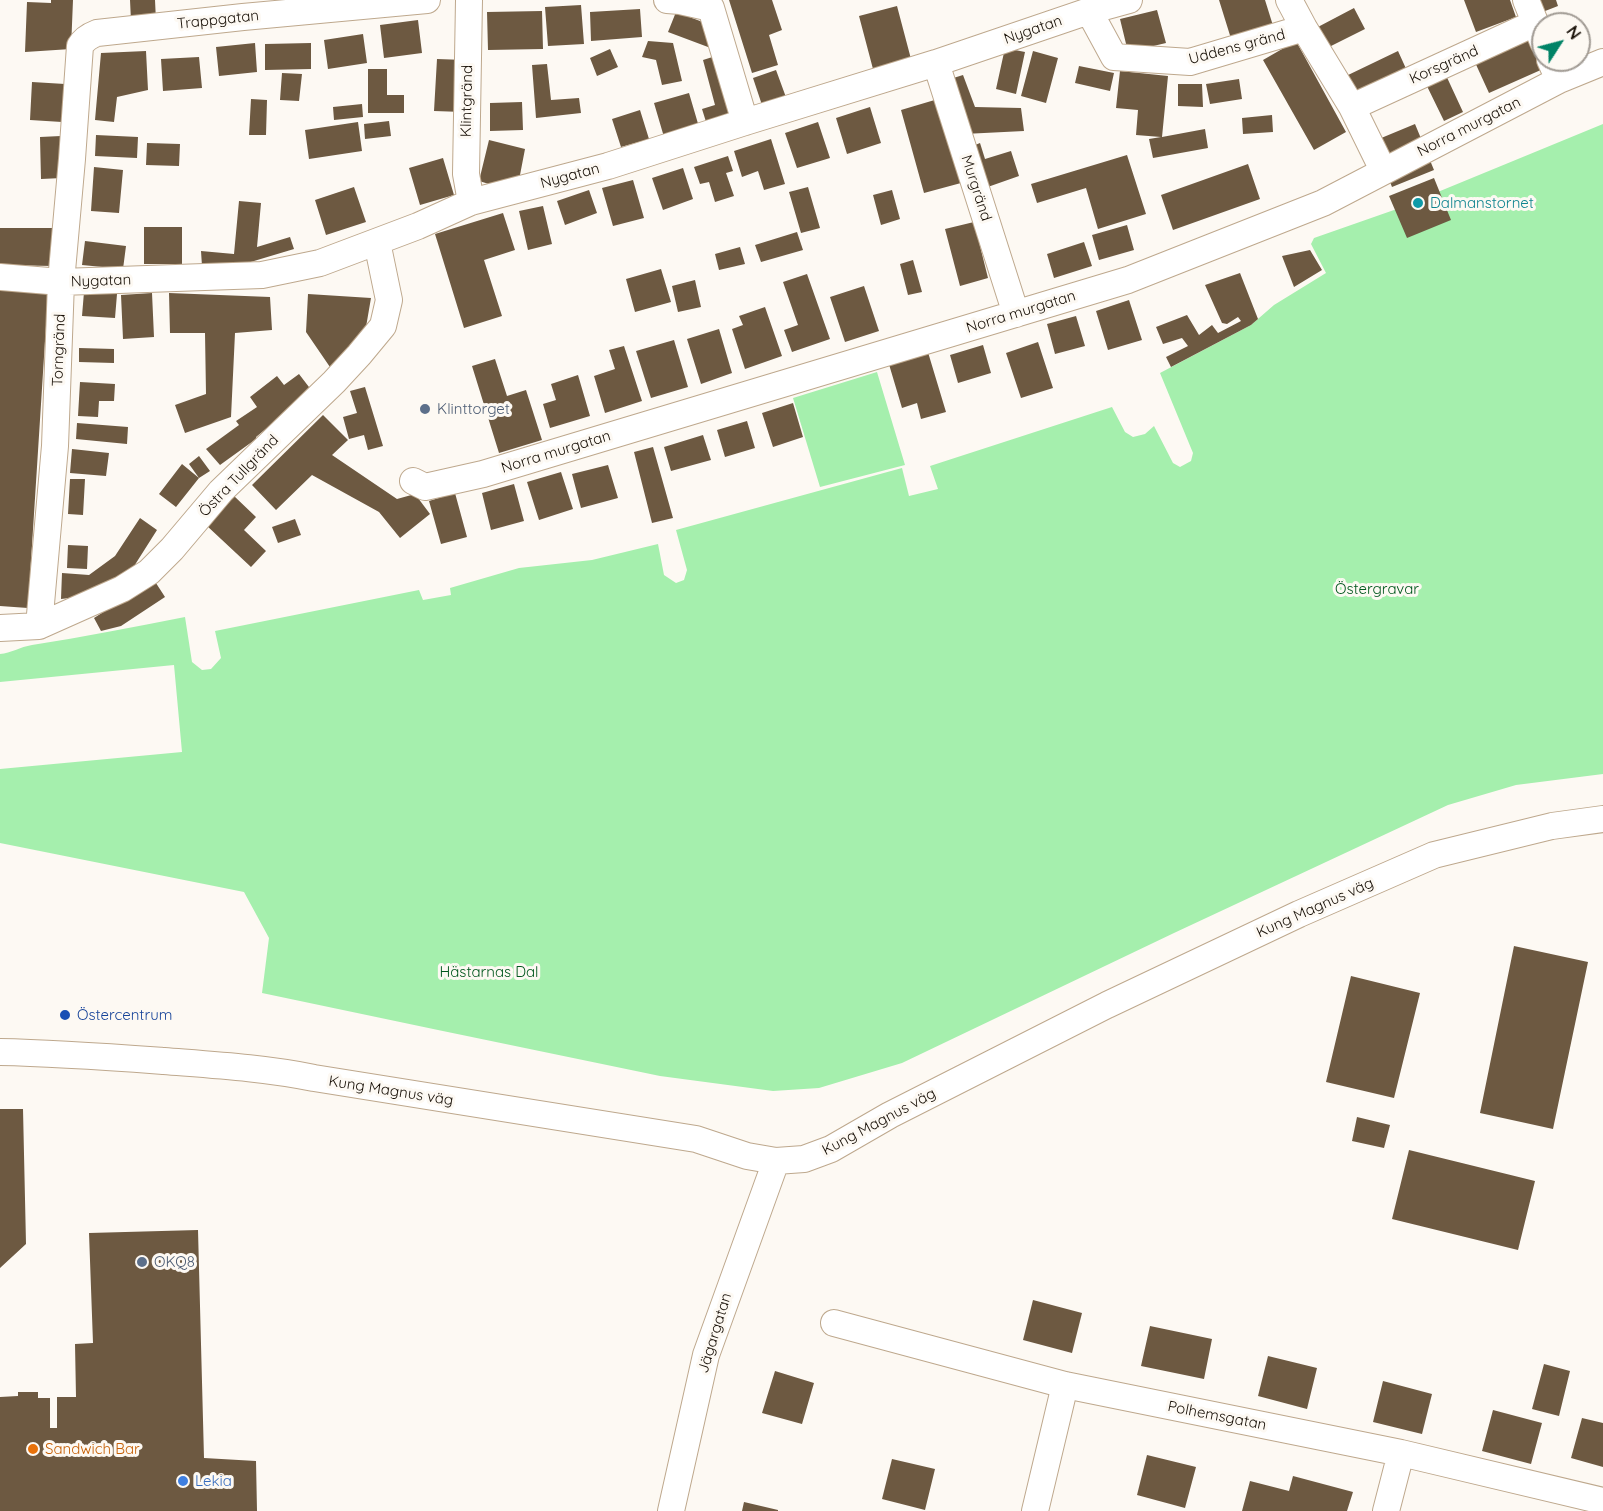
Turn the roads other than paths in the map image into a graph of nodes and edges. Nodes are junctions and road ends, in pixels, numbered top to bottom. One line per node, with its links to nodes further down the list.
1 (427, 0): 9 (street, Trappgatan)
2 (469, 0): 15 (street, Klintgränd)
3 (667, 0): 13 (street)
4 (1130, 0): 6 (street, Nygatan)
5 (1289, 0): 8 (street, Uddens gränd)
6 (1089, 11): 8 (street, Uddens gränd); 10 (street, Nygatan)
7 (1531, 24): 12 (street, Korsgränd)
8 (1304, 28): 12 (street, Uddens gränd)
9 (83, 40): 18 (street, Torngränd)
10 (936, 63): 13 (street, Nygatan); 19 (street, Murgränd)
11 (1552, 72): 14 (street, Norra murgatan)
12 (1352, 106): 14 (street, Uddens gränd)
13 (745, 122): 15 (street, Nygatan)
14 (1383, 170): 19 (street, Norra murgatan)
15 (471, 202): 16 (street, Nygatan)
16 (377, 242): 18 (street, Nygatan); 21 (street, Östra Tullgränd)
17 (0, 277): 18 (street, Nygatan)
18 (61, 282): 21 (street, Torngränd)
19 (1016, 314): 20 (street, Norra murgatan)
20 (413, 481)
21 (39, 626): 22 (street, Östra Tullgränd)
22 (0, 628)
23 (1603, 819): 25 (street, Kung Magnus väg)
24 (0, 1052): 25 (street, Kung Magnus väg)
25 (776, 1161): 30 (street, Jägargatan)
26 (834, 1323): 27 (street, Polhemsgatan)
27 (1065, 1385): 28 (street, Polhemsgatan); 31 (street)
28 (1401, 1453): 29 (street, Polhemsgatan); 32 (street)
29 (1603, 1501)
30 (671, 1511)
31 (1035, 1511)
32 (1386, 1511)

